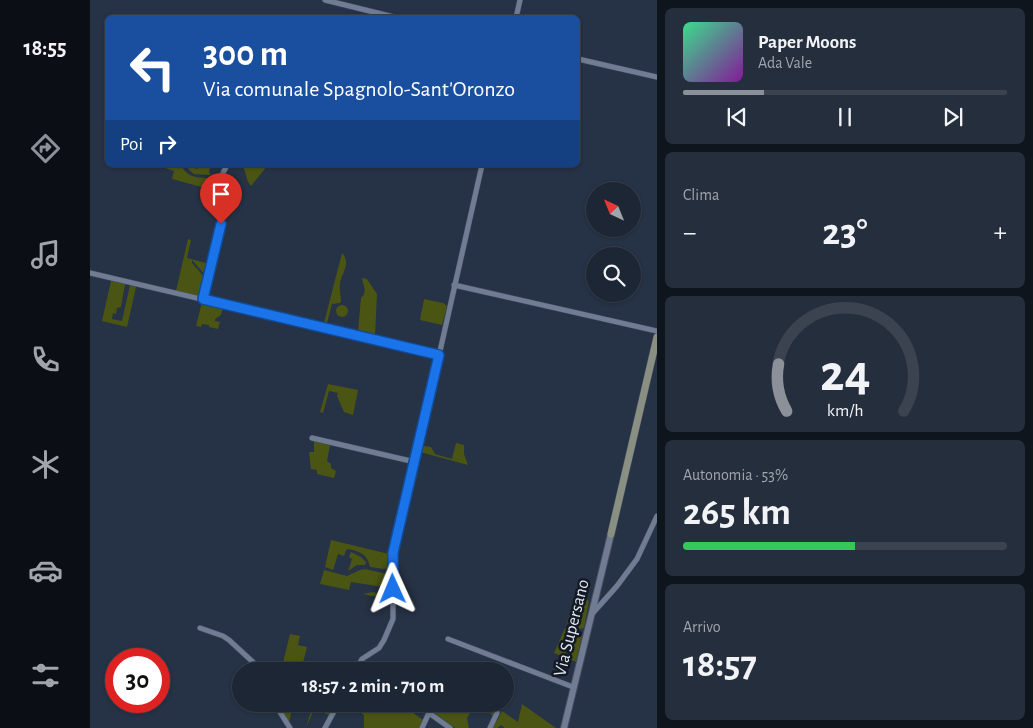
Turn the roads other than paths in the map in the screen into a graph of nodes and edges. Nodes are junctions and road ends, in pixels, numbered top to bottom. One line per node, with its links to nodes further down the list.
1 (325, 0): 3 (street)
2 (520, 0): 4 (street)
3 (386, 15)
4 (517, 15)
5 (580, 59): 6 (street)
6 (657, 77)
7 (226, 167): 11 (street)
8 (482, 167): 10 (street)
9 (90, 273): 11 (street)
10 (454, 286): 12 (street); 14 (street)
11 (203, 299): 14 (street)
12 (657, 331)
13 (657, 337): 18 (main road)
14 (439, 355): 16 (street)
15 (312, 438): 16 (street)
16 (415, 462): 23 (street)
17 (657, 516): 19 (street)
18 (611, 534): 19 (street, Via Supersano)
19 (592, 614): 24 (street, Via Supersano)
20 (200, 628): 22 (street)
21 (448, 639): 24 (street)
22 (253, 662)
23 (361, 662)
24 (573, 687): 34 (street, Via Supersano)
25 (279, 712): 29 (street)
26 (334, 712): 30 (street)
27 (429, 713): 31 (street); 32 (street)
28 (497, 713): 33 (street)
29 (290, 728)
30 (326, 728)
31 (422, 728)
32 (450, 728)
33 (490, 728)
34 (564, 728)

